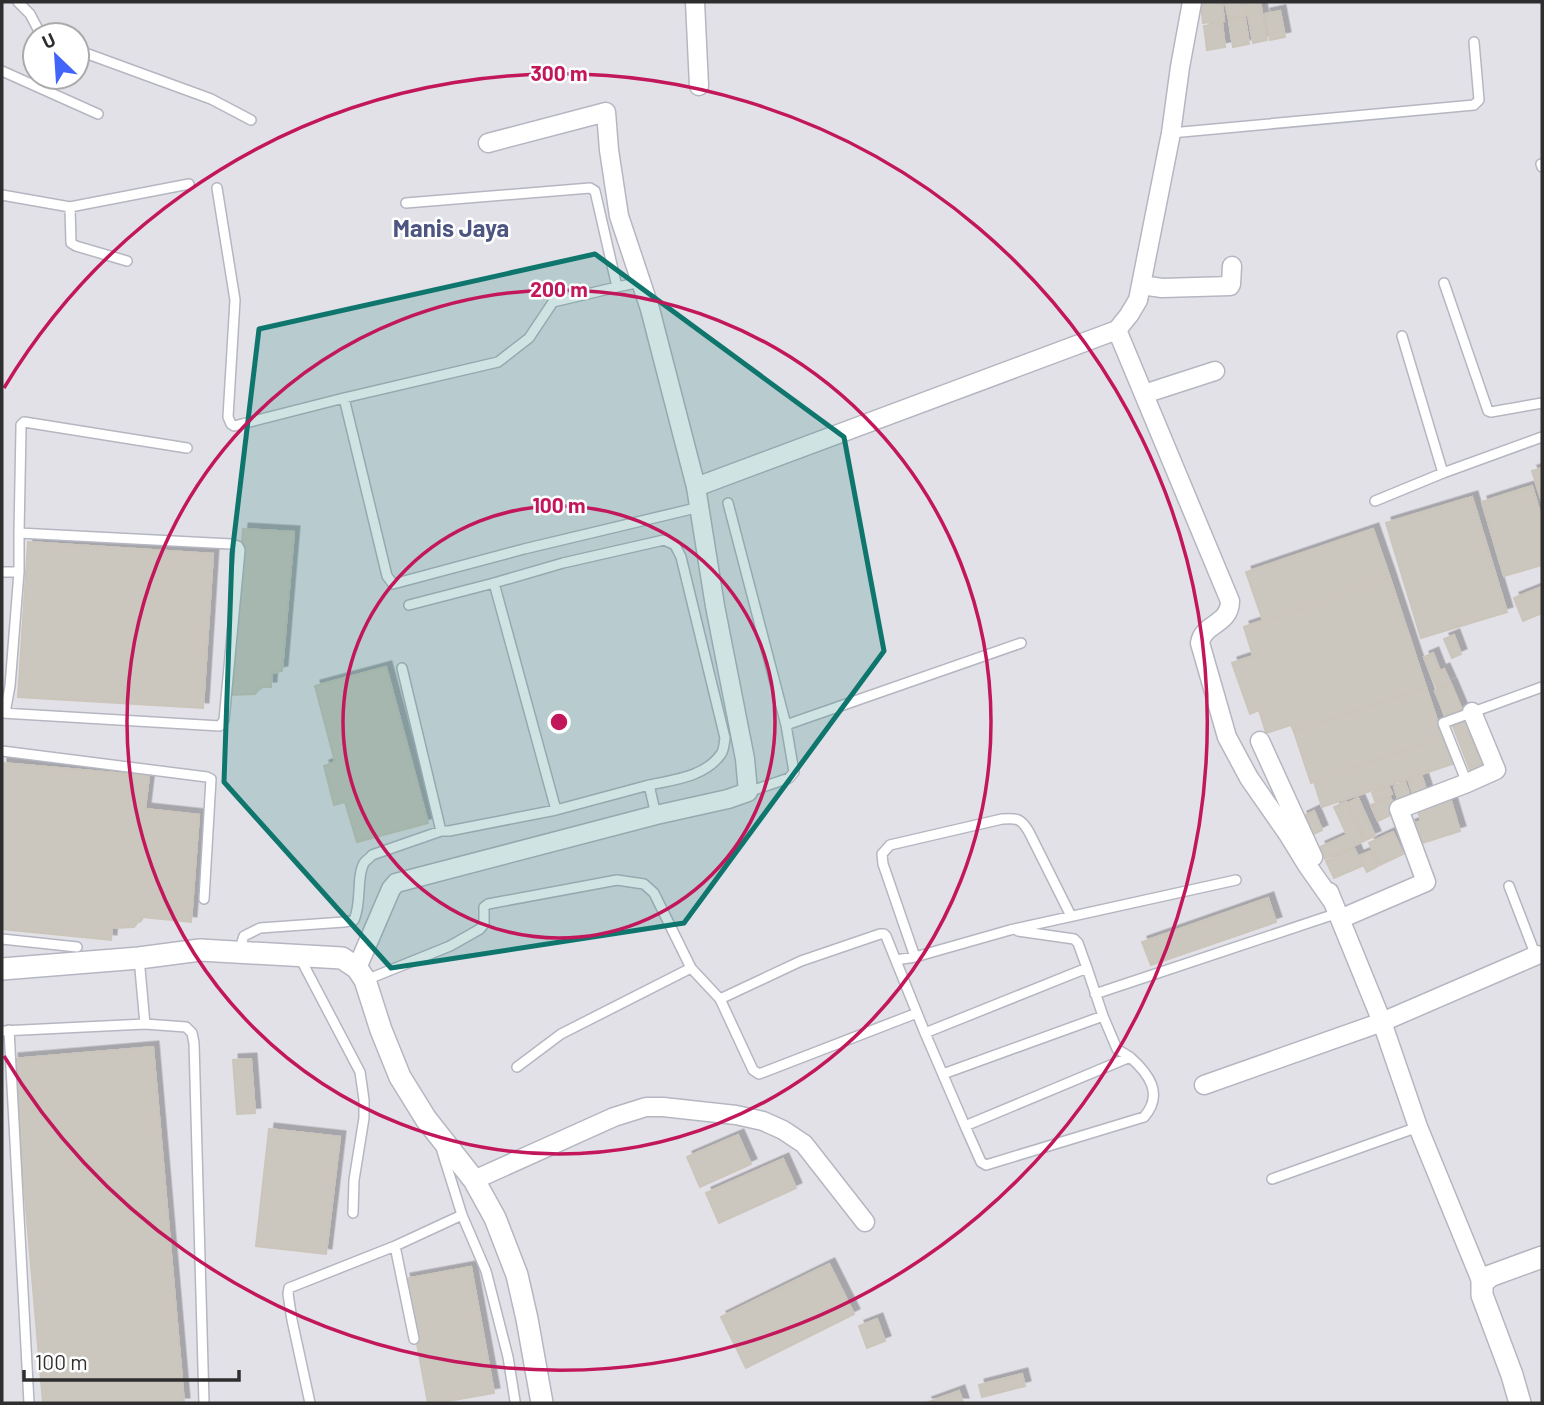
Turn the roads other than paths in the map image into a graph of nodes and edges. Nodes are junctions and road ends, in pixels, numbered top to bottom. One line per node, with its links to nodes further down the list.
1 (18, 2): 4 (lane)
2 (695, 2): 8 (street)
3 (1192, 2): 11 (street)
4 (34, 21)
5 (1475, 42): 11 (lane)
6 (91, 55): 10 (lane)
7 (2, 71): 9 (lane)
8 (699, 86)
9 (98, 114)
10 (251, 120)
11 (1171, 133): 23 (street)
12 (488, 143): 18 (street)
13 (189, 184): 17 (lane)
14 (217, 188): 29 (lane)
15 (2, 195): 17 (lane)
16 (406, 203): 18 (lane)
17 (70, 207): 19 (lane)
18 (610, 220): 21 (street); 24 (lane)
19 (127, 261)
20 (1232, 266): 23 (street)
21 (641, 282): 24 (lane); 34 (street)
22 (1444, 283): 30 (lane)
23 (1141, 285): 25 (street)
24 (617, 287): 29 (lane)
25 (1117, 330): 28 (street); 34 (street)
26 (1402, 336): 33 (lane)
27 (1215, 371): 28 (street)
28 (1144, 394): 60 (street)
29 (344, 398): 37 (lane)
30 (1542, 402)
31 (1542, 437): 33 (lane)
32 (187, 447): 38 (lane)
33 (1443, 473): 35 (lane)
34 (696, 487): 37 (street)
35 (1375, 501)
36 (728, 503): 48 (lane)
37 (700, 507): 53 (street)
38 (19, 533): 40 (lane); 47 (lane)
39 (2, 572): 40 (lane)
40 (19, 572): 47 (lane)
41 (494, 583): 42 (lane); 52 (lane); 54 (lane)
42 (409, 605)
43 (1021, 643): 48 (lane)
44 (402, 668): 56 (lane)
45 (1542, 687): 46 (lane)
46 (1472, 712): 51 (street); 51 (lane)
47 (4, 713)
48 (786, 725): 53 (lane)
49 (1260, 741): 60 (street)
50 (2, 751): 59 (lane)
51 (1467, 783): 60 (street)
52 (649, 785): 54 (lane); 55 (lane)
53 (748, 792): 55 (street)
54 (556, 810): 56 (lane)
55 (656, 815): 74 (street)
56 (441, 831): 65 (lane)
57 (1236, 880): 61 (lane)
58 (1509, 886): 67 (lane)
59 (204, 899)
60 (1337, 911): 75 (lane); 79 (street)
61 (1072, 916): 62 (lane); 68 (lane)
62 (1010, 930): 68 (lane); 72 (lane)
63 (2, 939): 64 (lane)
64 (77, 947)
65 (239, 951): 66 (street); 69 (street)
66 (298, 954): 74 (street); 92 (lane)
67 (1540, 956): 79 (street)
68 (915, 957): 70 (lane)
69 (139, 958): 73 (street); 80 (lane)
70 (896, 960): 76 (lane); 77 (lane)
71 (691, 968): 74 (lane); 76 (lane); 84 (lane)
72 (1087, 968): 75 (lane); 82 (lane)
73 (2, 969)
74 (360, 974): 89 (street)
75 (1095, 994): 78 (lane)
76 (720, 999): 77 (lane)
77 (916, 1013): 82 (lane)
78 (1103, 1016): 83 (lane); 85 (lane)
79 (1382, 1022): 86 (street); 88 (street)
80 (145, 1024): 81 (lane); 101 (lane)
81 (5, 1030): 100 (lane)
82 (925, 1033): 85 (lane)
83 (1130, 1057): 87 (lane); 87 (lane)
84 (517, 1067)
85 (943, 1074): 87 (lane)
86 (1204, 1085)
87 (965, 1126)
88 (1418, 1127): 90 (lane); 97 (street)
89 (437, 1134): 91 (street); 93 (lane)
90 (1272, 1179)
91 (474, 1180): 94 (street); 103 (street)
92 (353, 1213)
93 (462, 1215): 95 (lane); 99 (lane)
94 (865, 1222)
95 (395, 1246): 98 (lane); 102 (lane)
96 (1542, 1257): 97 (street)
97 (1482, 1283): 104 (street)
98 (414, 1339)
99 (515, 1401)
100 (29, 1403)
101 (204, 1403)
102 (310, 1403)
103 (542, 1403)
104 (1520, 1403)

